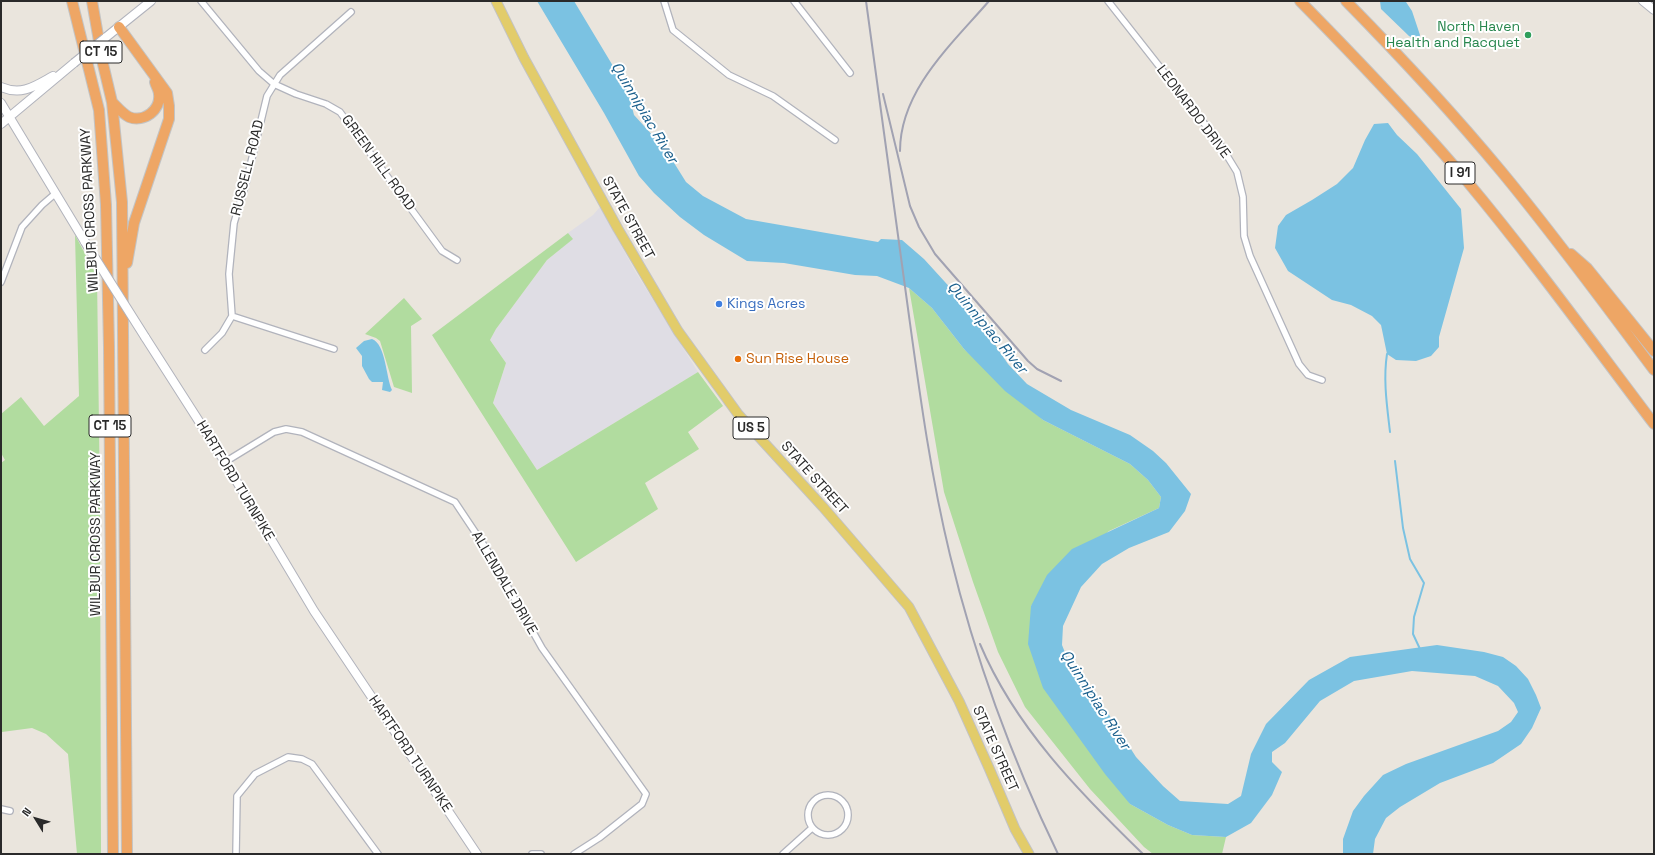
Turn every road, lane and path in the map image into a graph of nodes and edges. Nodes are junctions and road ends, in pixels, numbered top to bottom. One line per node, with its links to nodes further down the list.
1 (72, 1): 41 (highway, WILBUR CROSS PARKWAY / CT 15)
2 (92, 1): 21 (highway, WILBUR CROSS PARKWAY / CT 15)
3 (151, 1): 14 (main road)
4 (201, 1): 18 (street, GREEN HILL ROAD)
5 (496, 1): 50 (main road, STATE STREET / US 5)
6 (664, 1): 24 (street)
7 (794, 1): 17 (street)
8 (1108, 1): 35 (street, LEONARDO DRIVE)
9 (1300, 1): 36 (highway, I 91)
10 (1346, 1): 26 (highway, I 91)
11 (1643, 1): 12 (main road)
12 (1654, 10)
13 (351, 12): 18 (street, RUSSELL ROAD)
14 (115, 30): 15 (main road, bridge); 16 (highway)
15 (74, 63): 19 (main road); 22 (main road)
16 (150, 69): 21 (highway); 29 (highway)
17 (850, 73)
18 (274, 84): 27 (street, GREEN HILL ROAD); 30 (street, RUSSELL ROAD)
19 (1, 87)
20 (1, 102): 22 (main road, HARTFORD TURNPIKE)
21 (112, 102): 29 (highway, WILBUR CROSS PARKWAY / CT 15)
22 (10, 116): 23 (main road); 25 (main road, HARTFORD TURNPIKE)
23 (1, 124)
24 (835, 140)
25 (56, 193): 28 (street); 37 (main road, HARTFORD TURNPIKE, bridge)
26 (1561, 246): 33 (highway); 34 (highway, I 91)
27 (457, 260)
28 (1, 282)
29 (122, 287): 42 (highway, WILBUR CROSS PARKWAY / CT 15)
30 (232, 316): 31 (street); 32 (street)
31 (205, 350)
32 (334, 350)
33 (1654, 351)
34 (1654, 370)
35 (1322, 380)
36 (1654, 424)
37 (225, 462): 45 (main road, HARTFORD TURNPIKE); 48 (street, ALLENDALE DRIVE)
38 (1, 809): 39 (street)
39 (10, 811)
40 (812, 828): 40 (street); 49 (street)
41 (113, 854)
42 (127, 854)
43 (236, 854): 44 (street)
44 (378, 854)
45 (477, 854)
46 (532, 854): 47 (street)
47 (542, 854)
48 (574, 854)
49 (782, 854)
50 (1029, 854)

